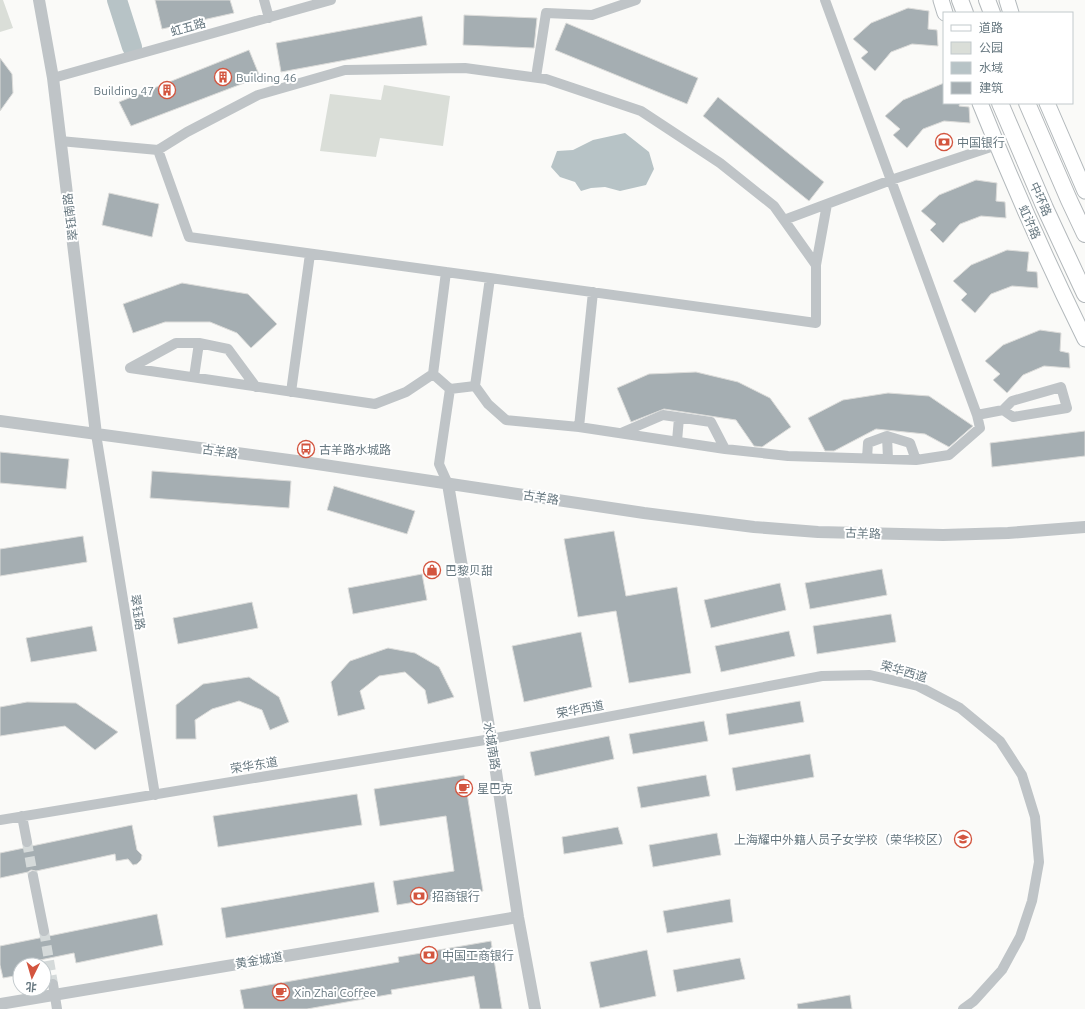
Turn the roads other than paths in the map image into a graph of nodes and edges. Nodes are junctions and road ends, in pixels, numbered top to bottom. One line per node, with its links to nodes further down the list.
1 (39, 0): 16 (street, 翠钰南路)
2 (264, 0): 14 (street)
3 (331, 0): 14 (street, 虹五路)
4 (636, 0): 15 (street)
5 (825, 0): 24 (street)
6 (941, 0): 10 (main road)
7 (960, 0): 11 (highway)
8 (987, 0): 12 (highway)
9 (1007, 0): 13 (main road)
10 (945, 12)
11 (965, 12)
12 (992, 12)
13 (1011, 12)
14 (269, 18): 16 (street, 虹五路)
15 (536, 77): 23 (street); 27 (street)
16 (53, 78): 21 (street, 翠钰南路)
17 (980, 104): 22 (main road, 虹许路)
18 (1000, 104): 34 (highway, 中环路)
19 (1027, 104): 28 (highway, 中环路)
20 (1047, 104): 25 (main road)
21 (60, 141): 23 (street); 49 (street, 翠钰南路)
22 (997, 145): 24 (street); 35 (main road, 虹许路)
23 (158, 150): 29 (street)
24 (891, 180): 26 (street); 44 (street)
25 (1085, 191)
26 (827, 204): 27 (street); 30 (street)
27 (784, 220): 30 (street)
28 (1085, 234)
29 (310, 254): 31 (street); 42 (street)
30 (816, 265): 33 (street)
31 (446, 272): 32 (street); 37 (street)
32 (490, 278): 33 (street); 40 (street)
33 (593, 292): 47 (street)
34 (1085, 294)
35 (1085, 339)
36 (199, 343): 38 (street); 38 (street); 39 (street)
37 (433, 374): 41 (street); 42 (street)
38 (194, 377): 39 (street)
39 (256, 386): 42 (street)
40 (475, 386): 41 (street); 47 (street)
41 (450, 389): 56 (street)
42 (291, 392)
43 (1003, 410): 43 (street); 44 (street)
44 (977, 415): 55 (street)
45 (679, 418): 48 (street); 51 (street); 52 (street)
46 (0, 421): 49 (street, 古羊路)
47 (579, 427): 48 (street)
48 (621, 433): 51 (street)
49 (96, 434): 56 (street, 古羊路); 59 (street, 翠钰路)
50 (887, 436): 53 (street); 54 (street); 55 (street)
51 (677, 441): 52 (street)
52 (725, 449): 53 (street)
53 (867, 458): 54 (street)
54 (888, 459): 55 (street)
55 (916, 460)
56 (448, 484): 57 (street, 古羊路); 58 (street, 水城南路)
57 (1085, 527)
58 (491, 739): 59 (street, 荣华东道); 64 (street, 水城南路); 70 (street, 荣华西道)
59 (155, 795): 60 (street, 荣华东道)
60 (22, 816): 61 (street, 荣华东道); 62 (street)
61 (0, 820)
62 (27, 842)
63 (33, 876): 65 (street)
64 (518, 917): 66 (street, 黄金城道); 69 (street, 水城南路)
65 (44, 931)
66 (54, 989): 67 (street, 黄金城道); 68 (street)
67 (0, 1004)
68 (57, 1009)
69 (535, 1009)
70 (963, 1009)

